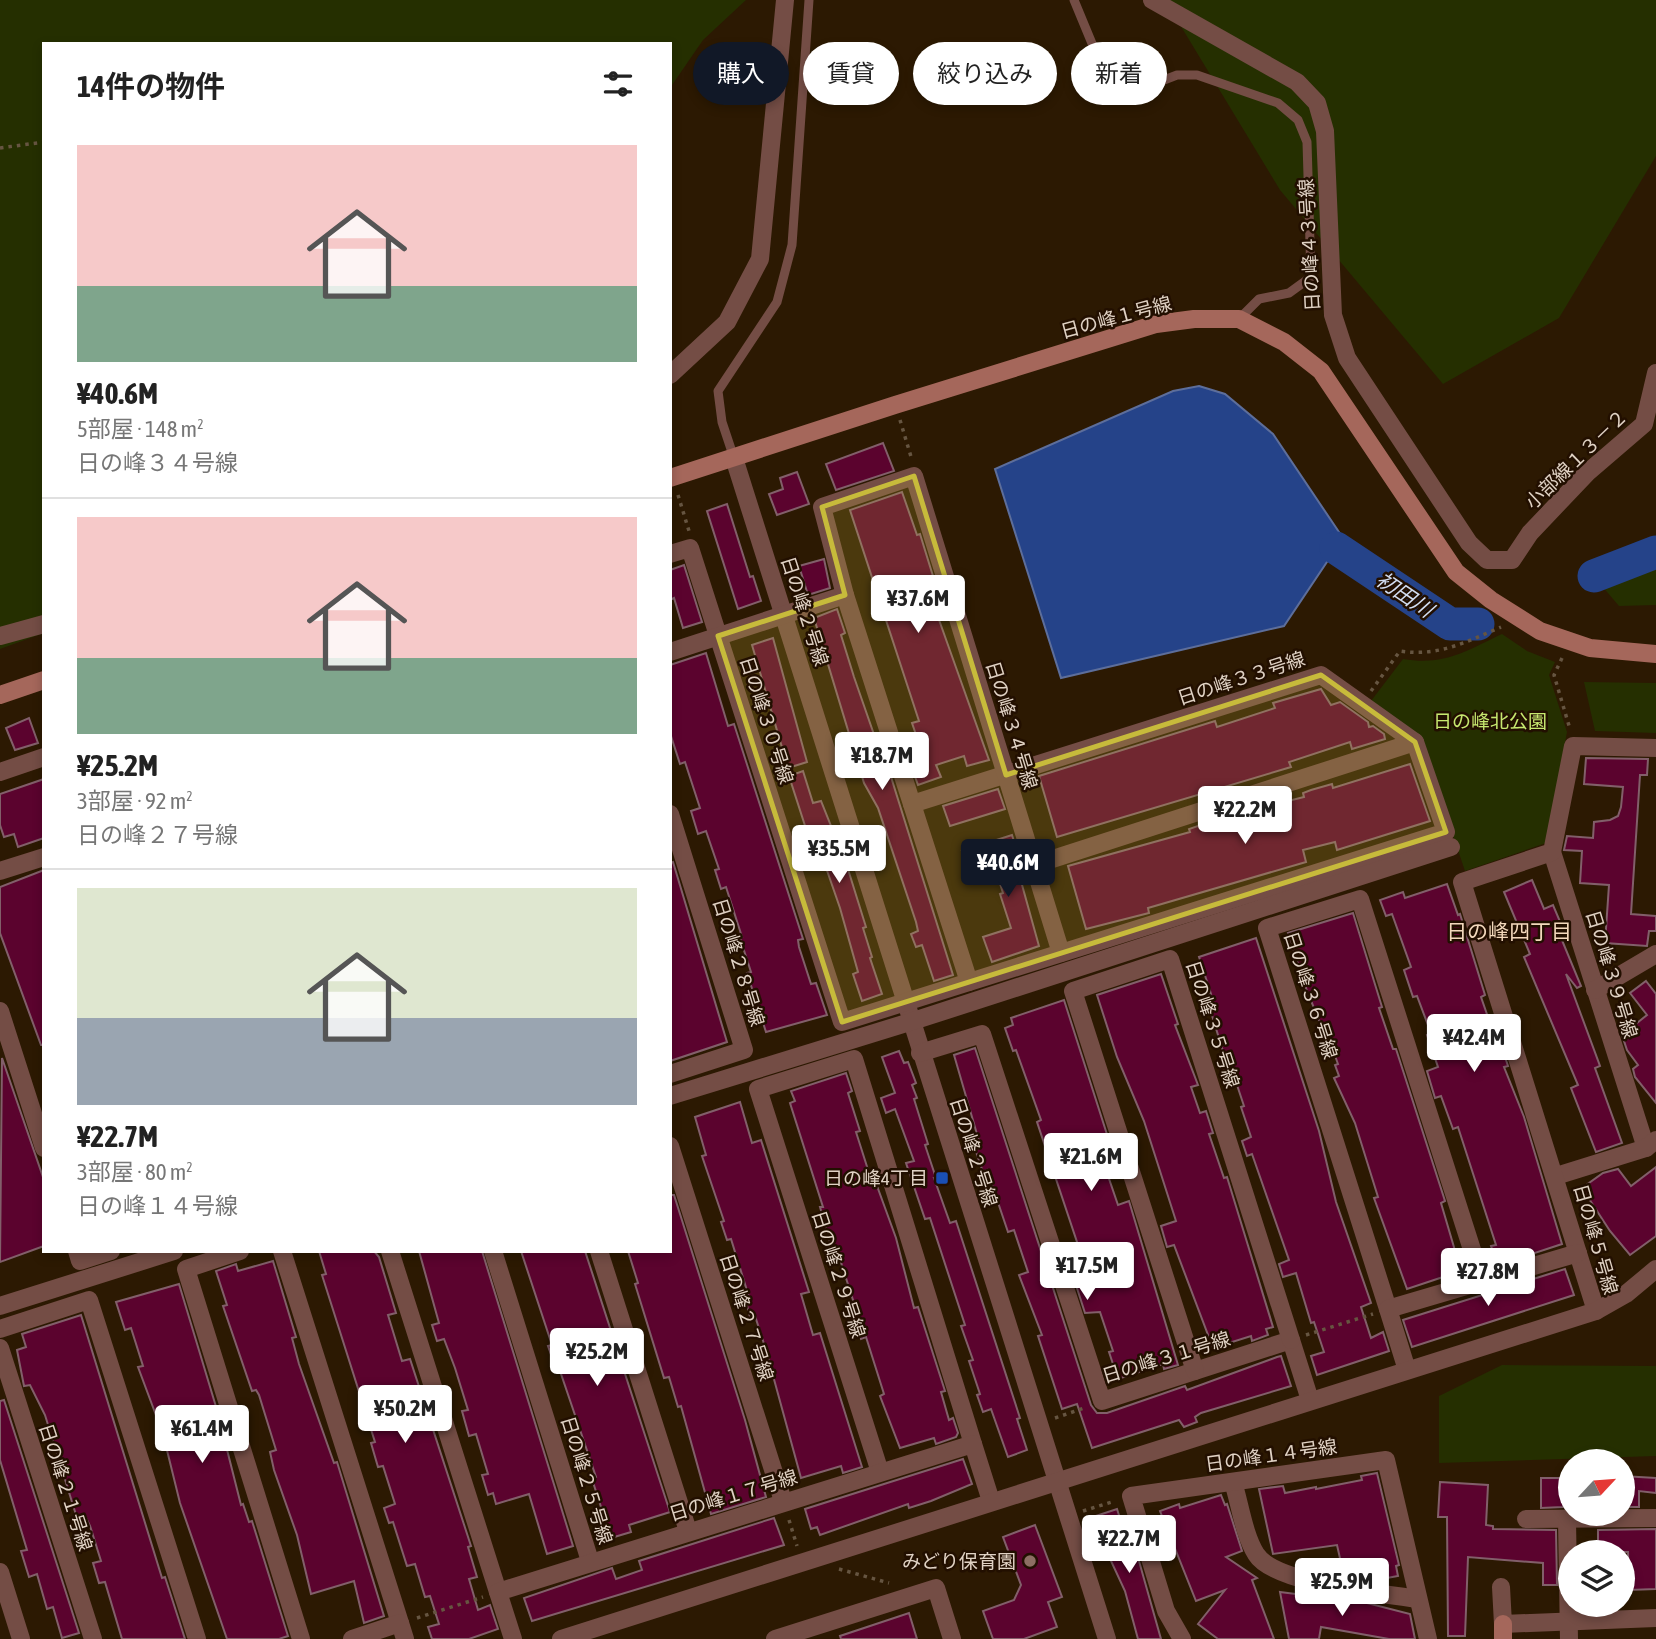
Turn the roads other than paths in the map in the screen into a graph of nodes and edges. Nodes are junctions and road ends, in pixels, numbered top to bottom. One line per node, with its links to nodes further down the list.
1 (785, 0): 6 (street)
2 (809, 0): 8 (lane)
3 (1074, 0): 5 (lane)
4 (1153, 0): 10 (street, 日の峰４３号線)
5 (1239, 319): 8 (street, 日の峰１号線); 18 (street, 日の峰１号線)
6 (672, 372)
7 (1656, 373): 10 (street, 小部線１３－２)
8 (734, 458): 9 (street, 日の峰１号線); 13 (street, 日の峰２号線)
9 (673, 484)
10 (1531, 533)
11 (672, 553): 16 (street, 日の峰３０号線)
12 (845, 595): 13 (street); 25 (street, 日の峰３４号線); 26 (street)
13 (785, 614): 16 (street); 37 (street, 日の峰２号線)
14 (42, 625): 15 (street)
15 (0, 636)
16 (718, 636): 17 (street); 37 (street, 日の峰３０号線)
17 (672, 651)
18 (1656, 654)
19 (42, 681): 20 (street)
20 (0, 695)
21 (1415, 742): 25 (street, 日の峰３３号線); 31 (street); 33 (street)
22 (1656, 748): 29 (street)
23 (42, 758): 24 (street)
24 (0, 772)
25 (1006, 775): 26 (street, 日の峰３３号線); 31 (street, 日の峰３４号線)
26 (912, 804): 35 (street)
27 (672, 820): 41 (street, 日の峰２８号線)
28 (1451, 847): 39 (street)
29 (1552, 852): 36 (street, 日の峰３９号線); 46 (street, 日の峰５号線)
30 (42, 858): 32 (street)
31 (1034, 865): 33 (street, 日の峰３４号線)
32 (0, 871)
33 (1060, 953): 35 (street)
34 (1656, 954): 36 (street)
35 (969, 982): 37 (street)
36 (1595, 990): 44 (street, 日の峰３９号線)
37 (904, 1002): 39 (street, 日の峰２号線)
38 (0, 1012): 43 (street)
39 (910, 1022): 40 (street, 日の峰２号線); 42 (street)
40 (920, 1053): 65 (street, 日の峰３１号線); 69 (street, 日の峰２号線)
41 (672, 1072)
42 (672, 1095)
43 (42, 1142)
44 (1651, 1144): 46 (street)
45 (672, 1152): 71 (street, 日の峰２７号線)
46 (1556, 1176): 47 (street, 日の峰５号線)
47 (1578, 1252): 57 (street); 60 (street, 日の峰５号線)
48 (78, 1253): 49 (street)
49 (105, 1253)
50 (168, 1253): 58 (street)
51 (234, 1253): 91 (street)
52 (283, 1253): 86 (street)
53 (391, 1253): 82 (street)
54 (494, 1253): 79 (street, 日の峰２５号線)
55 (600, 1253): 78 (street)
56 (1656, 1269): 60 (street)
57 (1482, 1281): 59 (street); 59 (street, 日の峰３６号線)
58 (0, 1306)
59 (1388, 1309): 64 (street)
60 (1596, 1311): 64 (street, 日の峰５号線)
61 (0, 1329): 90 (street)
62 (1291, 1340): 65 (street, 日の峰３１号線); 65 (street, 日の峰３５号線); 66 (street)
63 (0, 1348): 89 (street, 日の峰２１号線)
64 (1407, 1370): 66 (street, 日の峰５号線)
65 (1195, 1371)
66 (1310, 1400): 69 (street, 日の峰５号線)
67 (972, 1444): 68 (street, 日の峰１７号線); 68 (street, 日の峰２９号線); 72 (street)
68 (880, 1472): 71 (street, 日の峰１７号線)
69 (1058, 1480): 72 (street); 97 (street, 日の峰２号線)
70 (1233, 1482): 83 (street); 83 (street, 日の峰１４号線); 98 (street, 日の峰１４号線)
71 (783, 1501): 78 (street, 日の峰１７号線)
72 (991, 1501): 94 (street)
73 (1635, 1518): 74 (street)
74 (1656, 1518)
75 (1526, 1519): 76 (street)
76 (1558, 1520)
77 (1567, 1526): 85 (street)
78 (688, 1531): 79 (street, 日の峰１７号線)
79 (590, 1561): 82 (street, 日の峰１７号線)
80 (0, 1572): 88 (street)
81 (1501, 1587): 87 (street)
82 (498, 1591): 93 (street)
83 (1418, 1599): 99 (street, 日の峰１４号線)
84 (1656, 1618): 85 (street)
85 (1569, 1621): 87 (street); 100 (street)
86 (403, 1631): 92 (street)
87 (1503, 1632)
88 (21, 1639)
89 (93, 1639)
90 (197, 1639)
91 (302, 1639)
92 (352, 1639)
93 (513, 1639)
94 (561, 1639)
95 (775, 1639): 96 (street)
96 (952, 1639)
97 (1107, 1639)
98 (1182, 1639)
99 (1427, 1639)
100 (1569, 1639)

